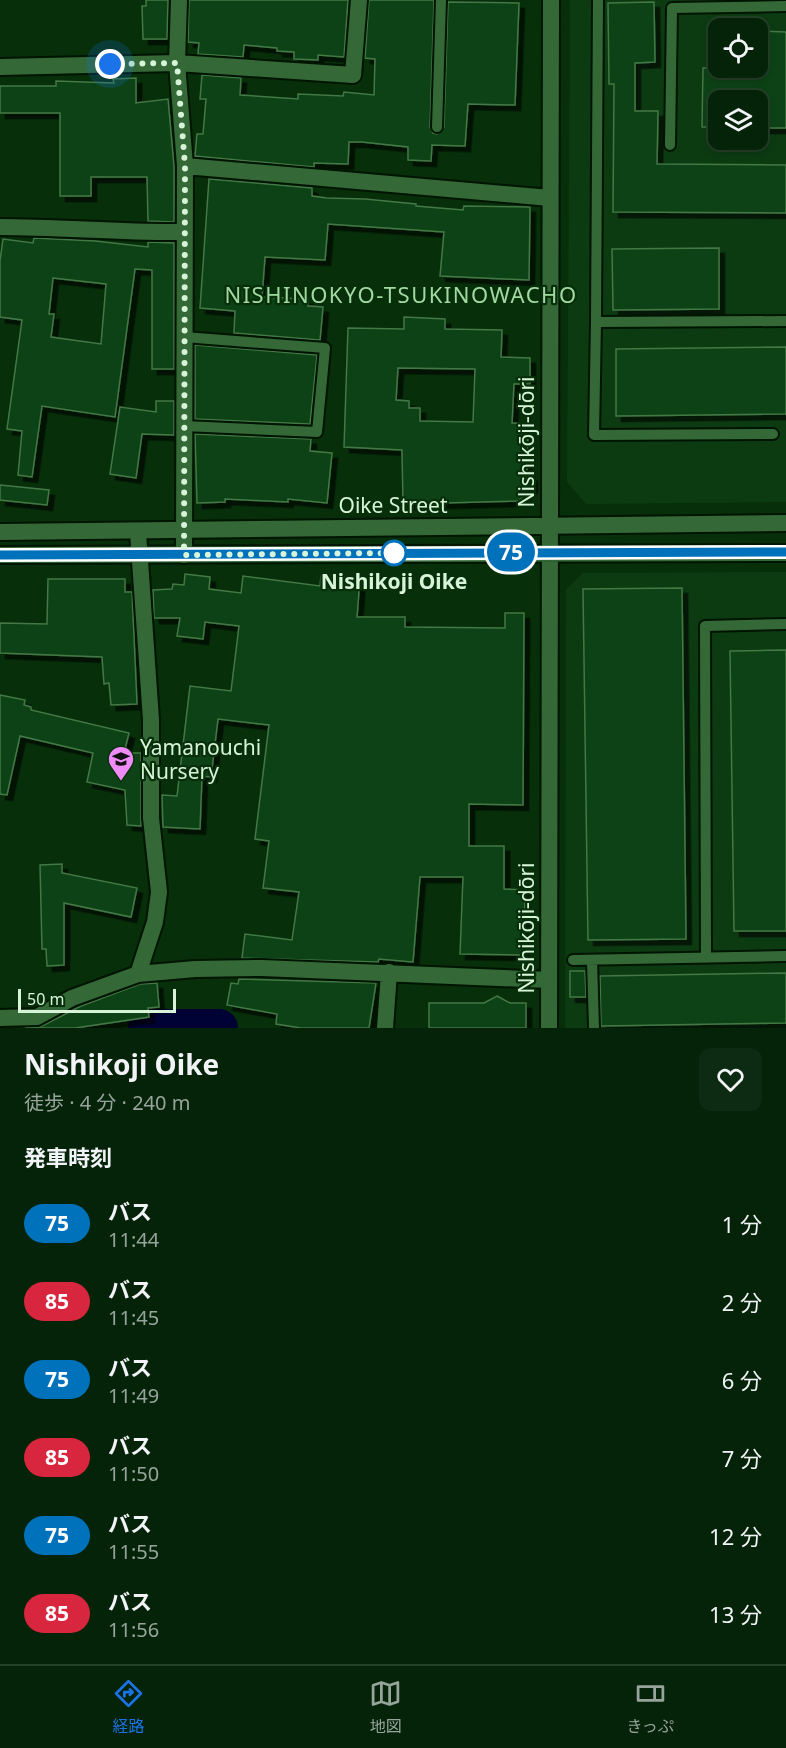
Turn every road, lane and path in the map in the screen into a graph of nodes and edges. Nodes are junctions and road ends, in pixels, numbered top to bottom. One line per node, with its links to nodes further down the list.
1 (179, 0): 8 (street)
2 (359, 0): 8 (street)
3 (441, 0): 10 (lane)
4 (551, 0): 13 (street, Nishikōji-dōri)
5 (598, 0): 17 (lane)
6 (673, 4): 7 (lane); 11 (lane)
7 (786, 6)
8 (177, 63): 9 (street); 12 (street)
9 (0, 67)
10 (436, 127)
11 (670, 146)
12 (185, 166): 13 (street); 15 (street)
13 (550, 198): 22 (street, Nishikōji-dōri)
14 (0, 227): 15 (street)
15 (185, 232): 18 (street)
16 (786, 321): 17 (lane)
17 (596, 322): 20 (lane)
18 (184, 337): 19 (street); 19 (lane)
19 (184, 426): 23 (street)
20 (773, 434)
21 (786, 523): 22 (street, Oike Street)
22 (548, 526): 23 (street, Oike Street); 26 (street, Nishikōji-dōri)
23 (184, 529): 25 (street, Oike Street); 30 (street)
24 (0, 532): 25 (street, Oike Street)
25 (138, 532): 29 (street)
26 (548, 552): 27 (street); 30 (street); 38 (street, Nishikōji-dōri)
27 (786, 552)
28 (0, 555): 29 (street)
29 (138, 555): 30 (street); 37 (street)
30 (184, 555)
31 (786, 624): 33 (lane)
32 (786, 956): 33 (lane)
33 (706, 958): 35 (lane)
34 (573, 960): 35 (lane)
35 (592, 960): 43 (lane)
36 (389, 972): 37 (street); 38 (street); 41 (street)
37 (138, 974): 40 (street)
38 (549, 980): 42 (street, Nishikōji-dōri)
39 (0, 1018): 40 (street)
40 (24, 1024)
41 (385, 1028)
42 (549, 1028)
43 (594, 1028)

